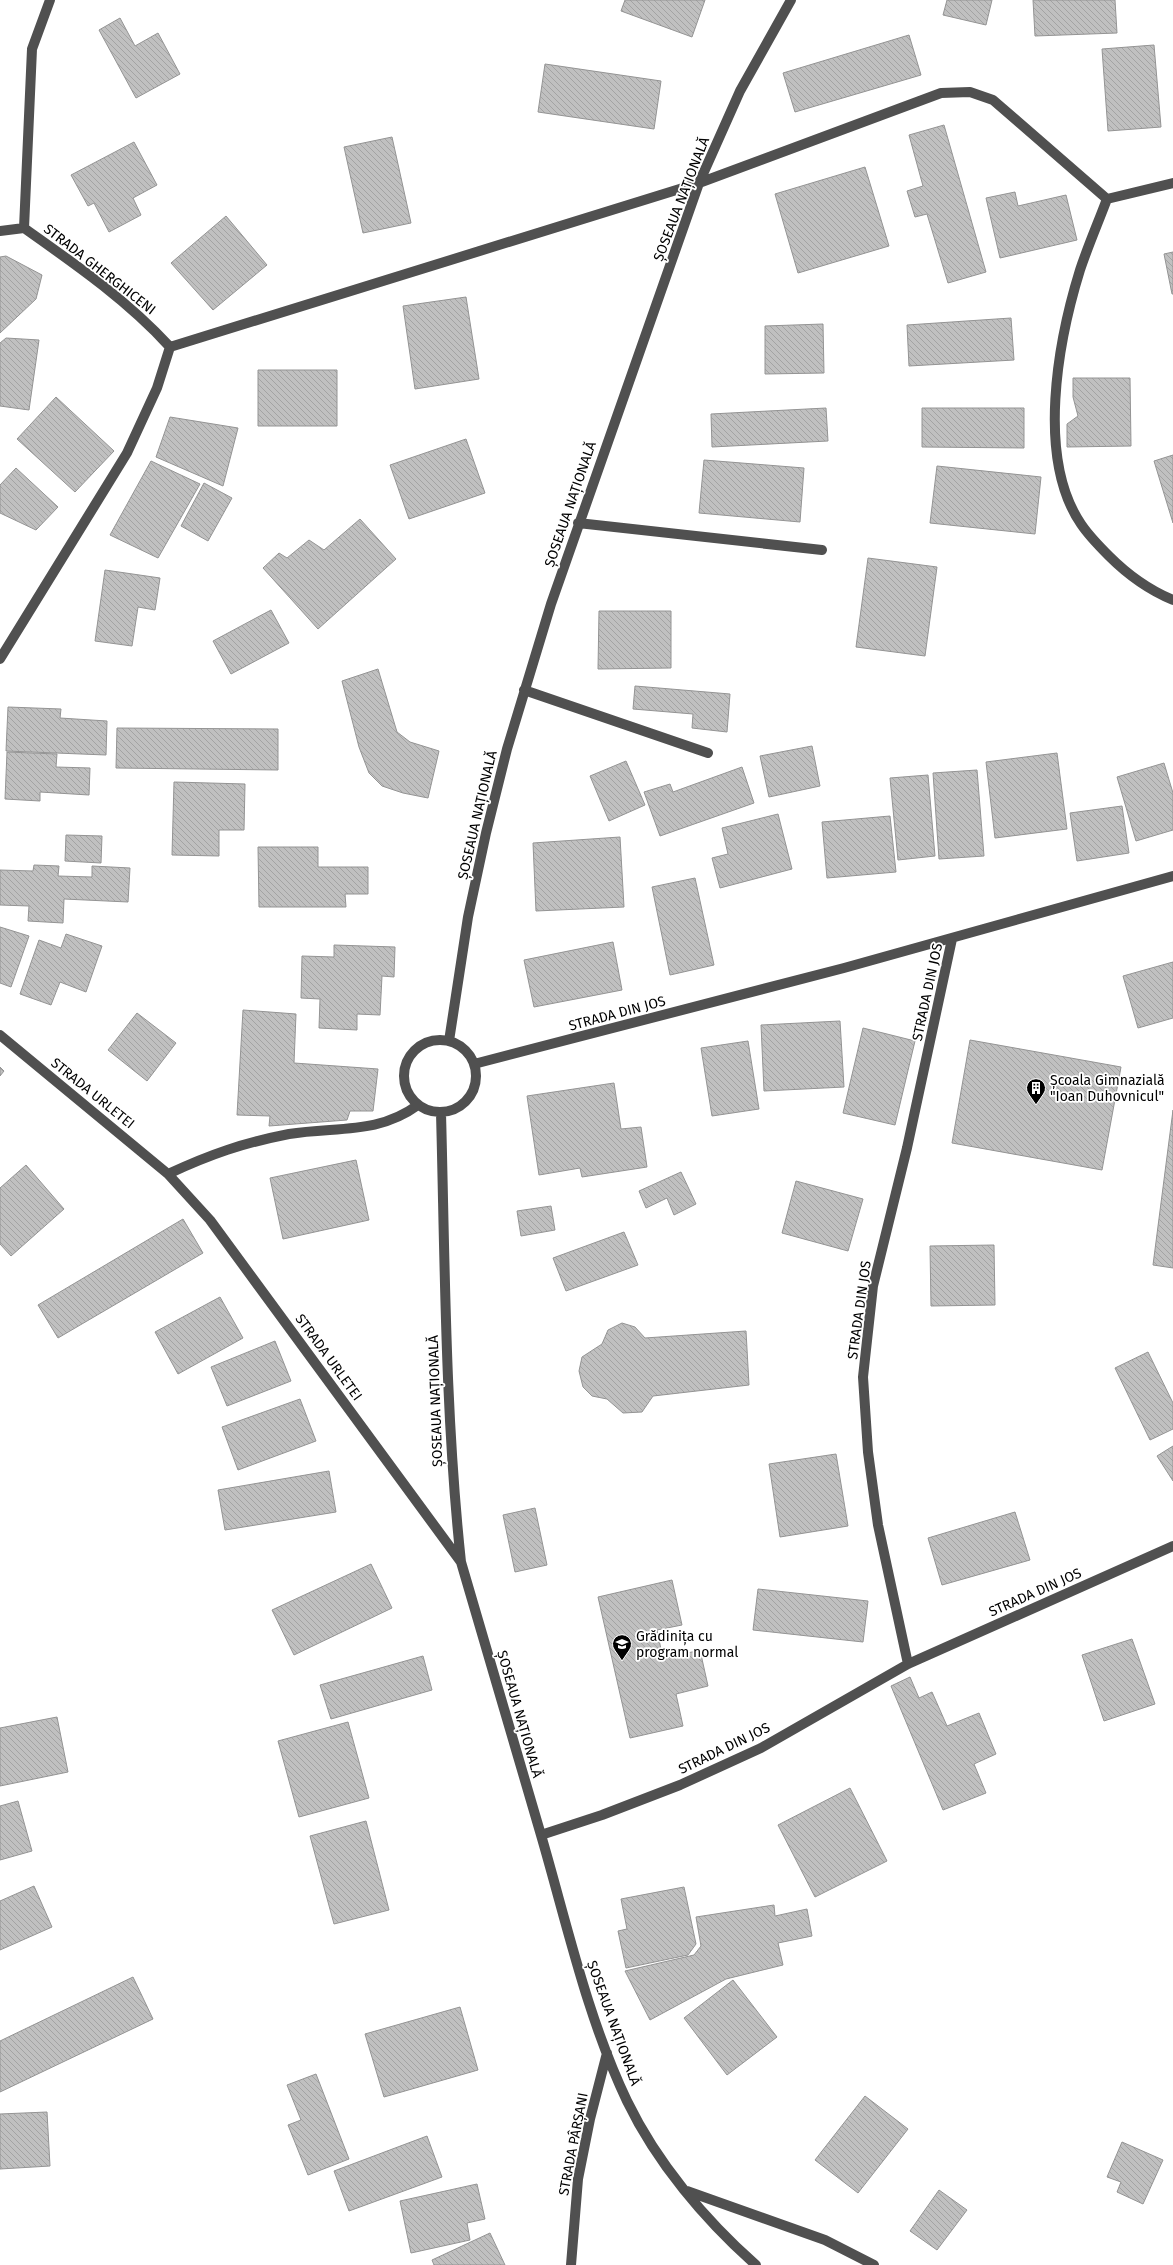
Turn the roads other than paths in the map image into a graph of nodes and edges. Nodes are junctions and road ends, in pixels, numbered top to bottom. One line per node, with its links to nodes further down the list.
1 (50, 0): 6 (street, STRADA GHERGHICENI)
2 (791, 0): 3 (street, ȘOSEAUA NAȚIONALĂ)
3 (699, 183): 5 (street); 8 (street); 9 (street, ȘOSEAUA NAȚIONALĂ)
4 (1173, 183): 5 (street)
5 (1107, 199): 11 (street)
6 (24, 228): 7 (street); 8 (street, STRADA GHERGHICENI)
7 (0, 231)
8 (170, 346): 12 (street)
9 (578, 523): 10 (street); 13 (street, ȘOSEAUA NAȚIONALĂ)
10 (822, 550)
11 (1173, 600)
12 (0, 659)
13 (524, 690): 14 (street); 18 (street, ȘOSEAUA NAȚIONALĂ)
14 (708, 753)
15 (1173, 876): 16 (street, STRADA DIN JOS)
16 (952, 939): 19 (street, STRADA DIN JOS); 25 (street, STRADA DIN JOS)
17 (0, 1035): 22 (street, STRADA URLETEI)
18 (450, 1041): 19 (street); 20 (street)
19 (474, 1064): 21 (street)
20 (418, 1105): 21 (street); 22 (street)
21 (441, 1113): 24 (street, ȘOSEAUA NAȚIONALĂ)
22 (168, 1174): 24 (street, STRADA URLETEI)
23 (1173, 1546): 25 (street, STRADA DIN JOS)
24 (461, 1562): 26 (street, ȘOSEAUA NAȚIONALĂ)
25 (908, 1664): 26 (street, STRADA DIN JOS)
26 (541, 1835): 27 (street, ȘOSEAUA NAȚIONALĂ)
27 (607, 2053): 28 (street, ȘOSEAUA NAȚIONALĂ); 29 (street, STRADA PÂRȘANI)
28 (684, 2190): 30 (street, ȘOSEAUA NAȚIONALĂ); 31 (street)
29 (571, 2265)
30 (756, 2265)
31 (874, 2265)

